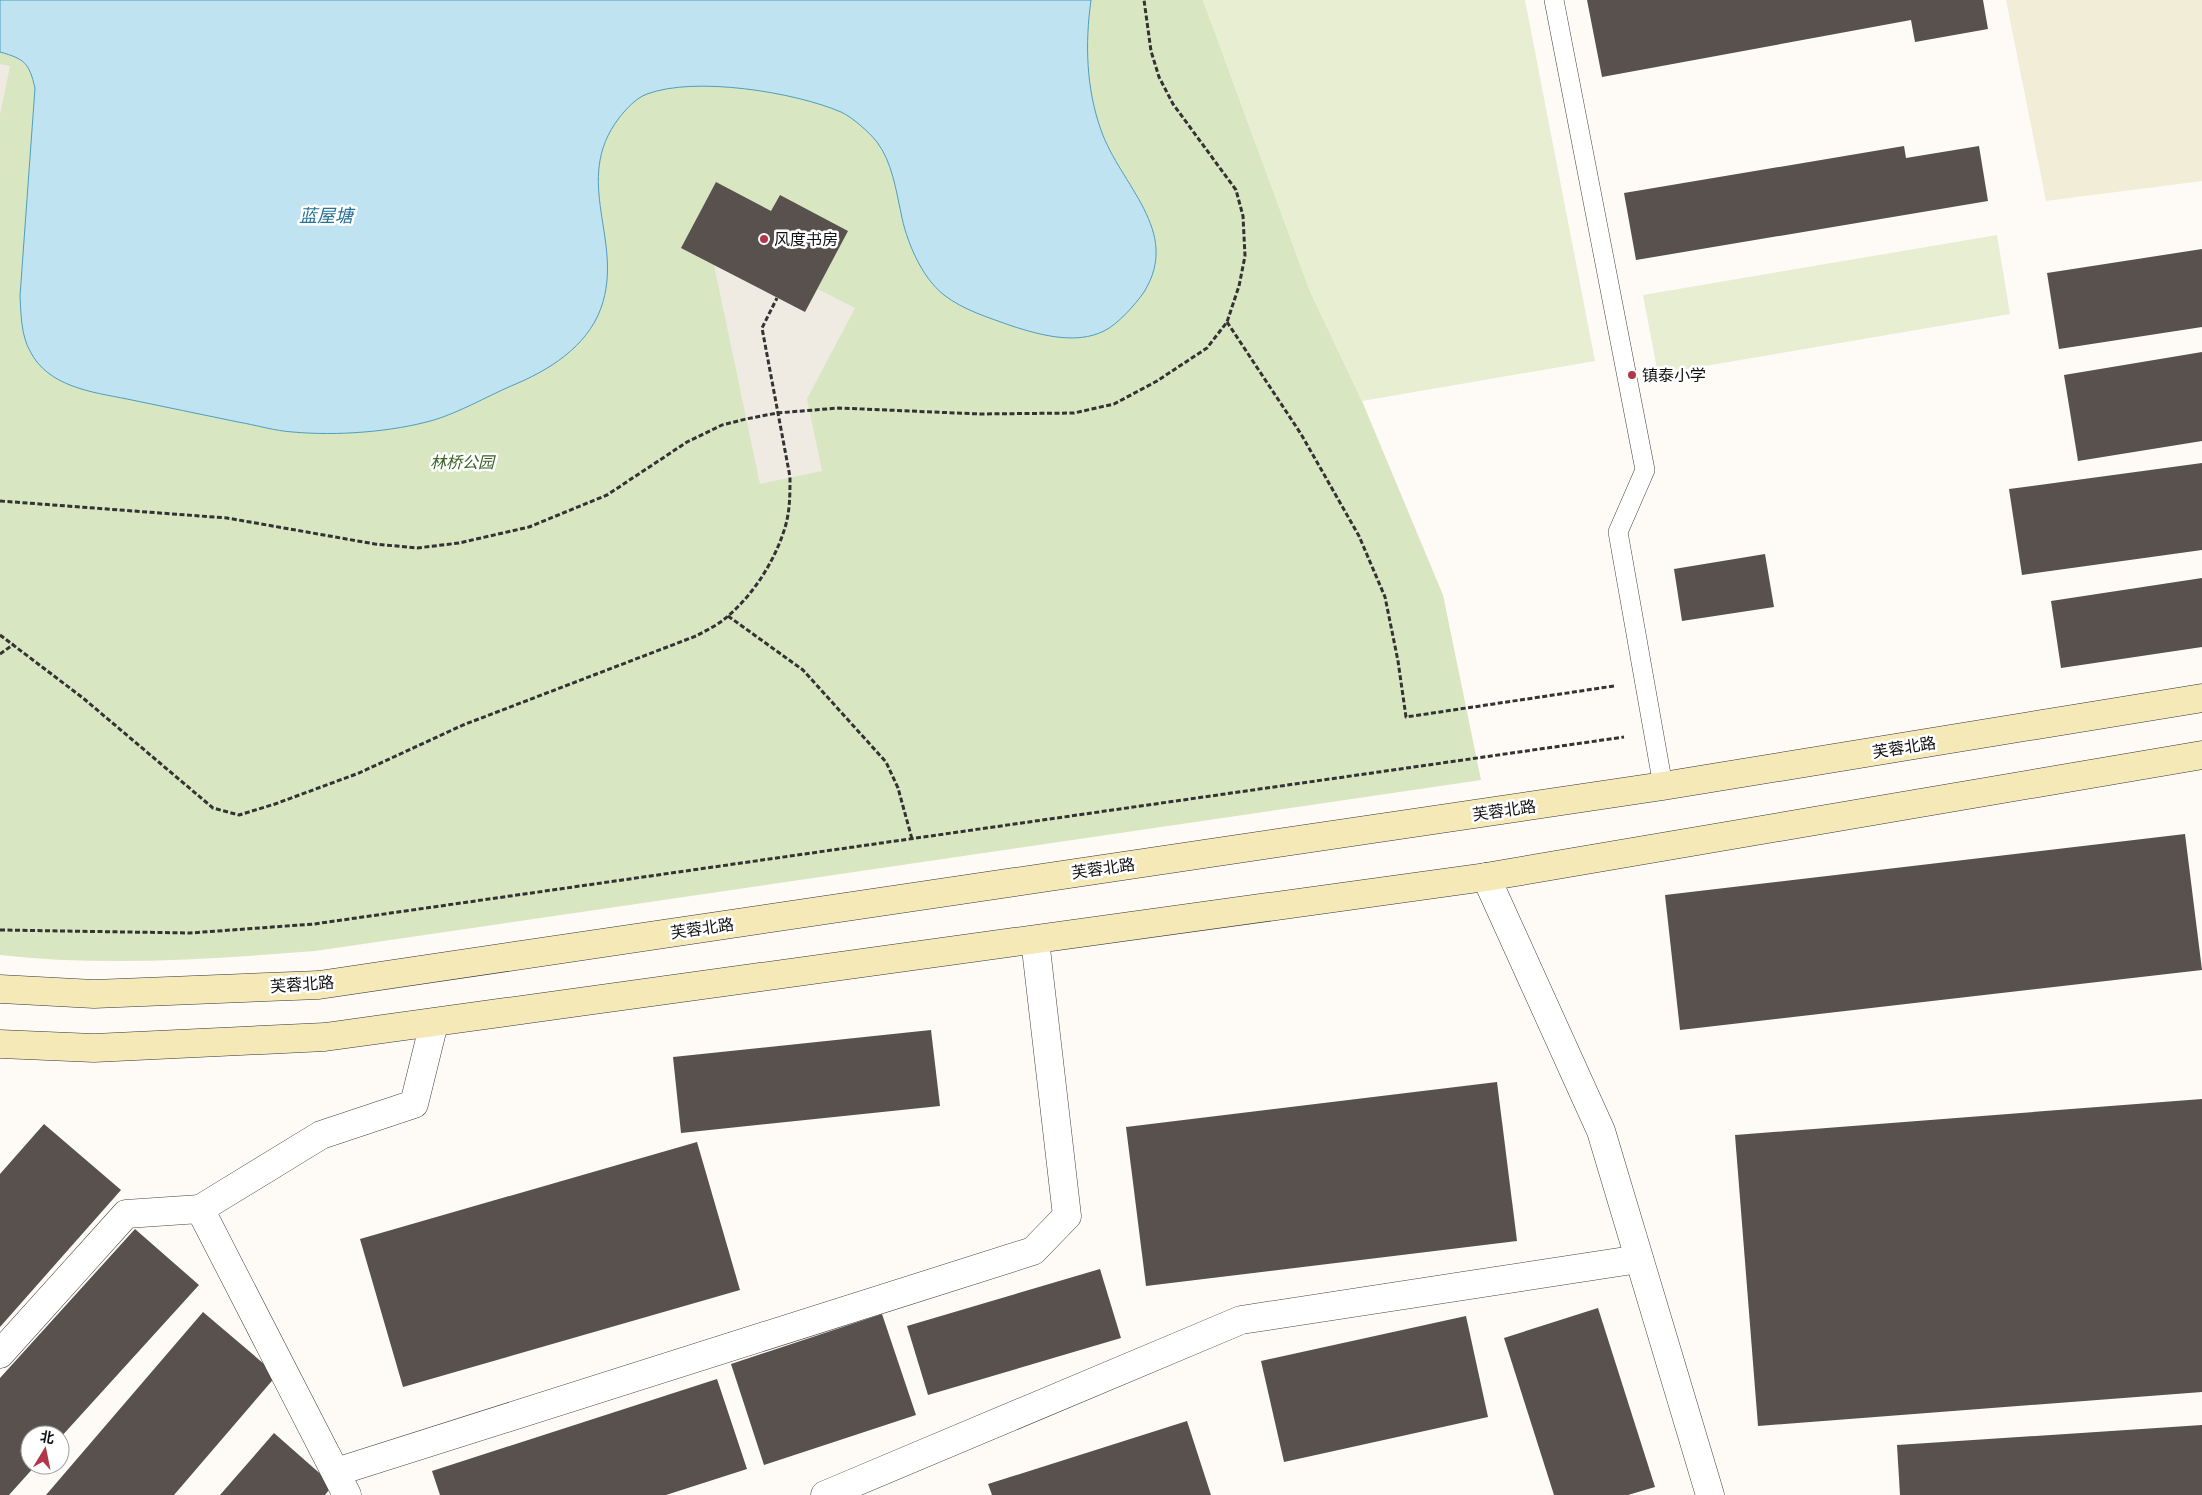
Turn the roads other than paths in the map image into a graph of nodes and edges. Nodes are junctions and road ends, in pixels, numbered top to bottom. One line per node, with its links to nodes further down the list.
1 (1554, 0): 4 (lane)
2 (2202, 698): 4 (main road, 芙蓉北路)
3 (2202, 755): 5 (main road)
4 (1663, 786): 7 (main road, 芙蓉北路)
5 (1486, 877): 6 (main road); 11 (street)
6 (1035, 940): 8 (main road); 13 (street)
7 (0, 989)
8 (434, 1022): 9 (main road); 10 (street)
9 (0, 1044)
10 (200, 1209): 12 (street); 13 (street)
11 (1639, 1259): 14 (street); 15 (street)
12 (0, 1354)
13 (342, 1484)
14 (825, 1495)
15 (1710, 1495)

